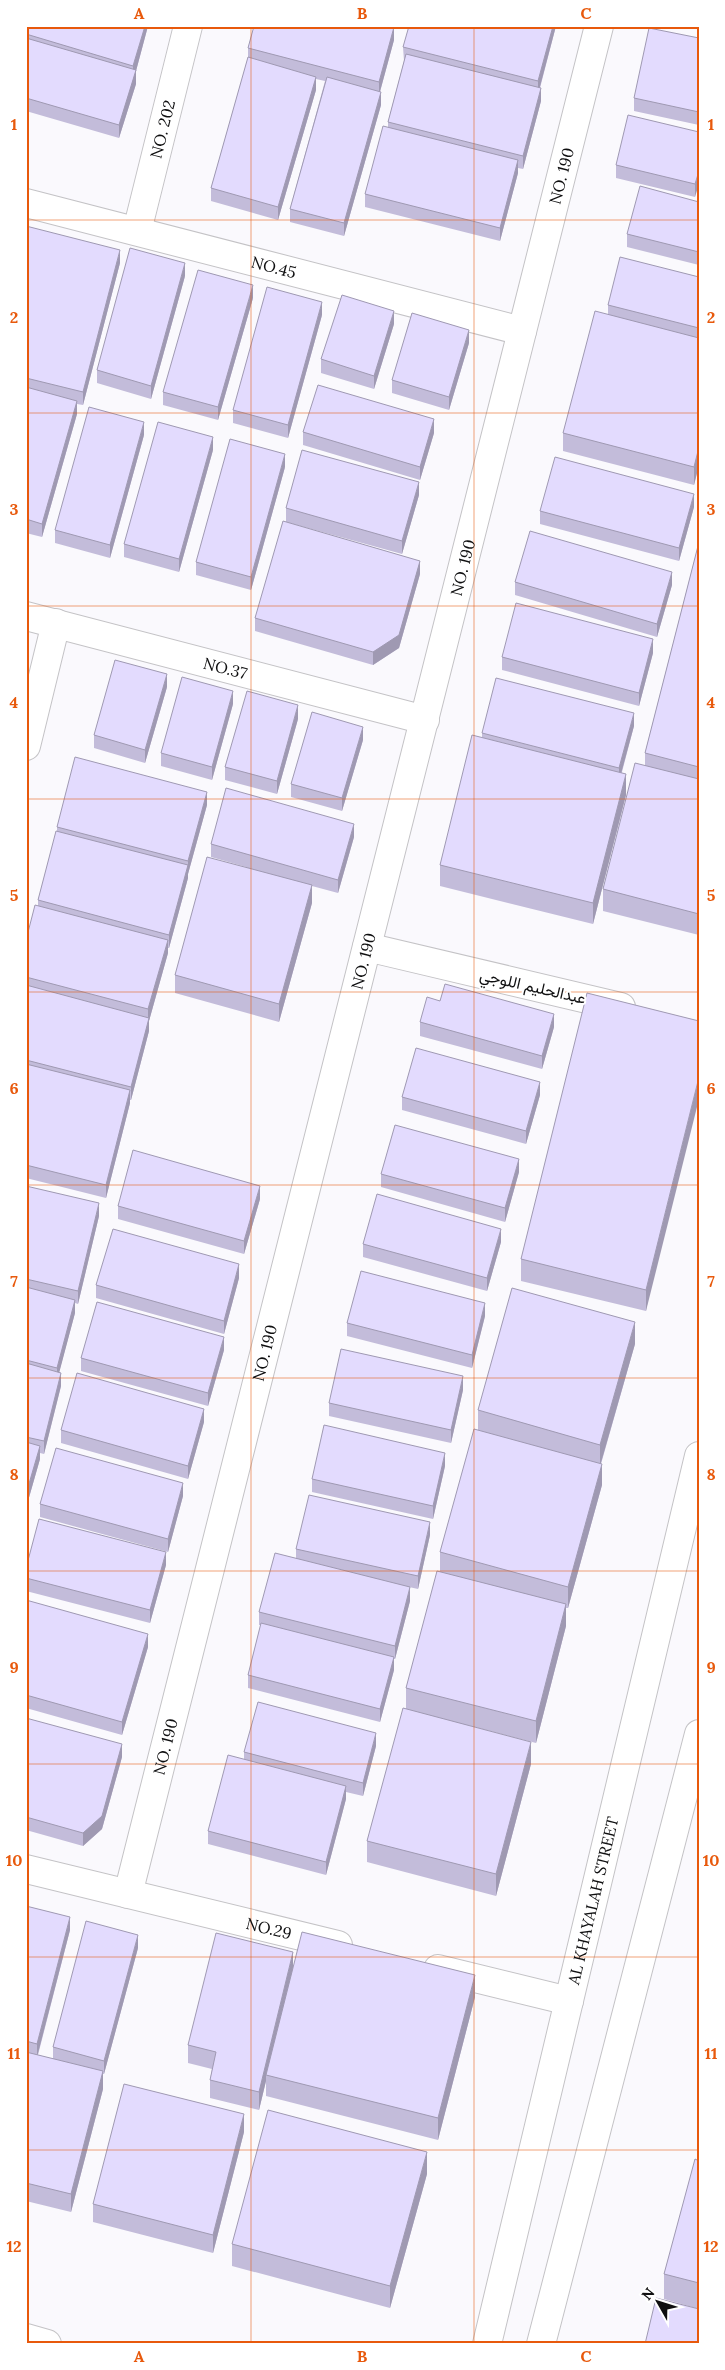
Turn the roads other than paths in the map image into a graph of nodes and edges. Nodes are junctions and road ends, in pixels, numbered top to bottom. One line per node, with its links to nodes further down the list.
1 (188, 26): 4 (street, NO. 202)
2 (599, 26): 5 (street, NO. 190)
3 (26, 203): 4 (street, NO.45)
4 (137, 231): 5 (street, NO.45)
5 (522, 331): 8 (street, NO. 190)
6 (26, 616): 7 (street, NO.37)
7 (56, 623): 8 (street, NO.37); 9 (street)
8 (424, 720): 10 (street, NO. 190)
9 (26, 746)
10 (367, 948): 11 (street, عبدالحليم اللوجي); 15 (street, NO. 190)
11 (642, 1011)
12 (699, 1456): 18 (street, AL KHAYALAH STREET)
13 (699, 1734): 21 (street)
14 (26, 1869): 15 (street, NO.29)
15 (128, 1894): 16 (street, NO.29)
16 (358, 1950)
17 (415, 1964): 18 (street)
18 (569, 2001): 20 (street, AL KHAYALAH STREET)
19 (26, 2338): 22 (street)
20 (489, 2338)
21 (541, 2343)
22 (47, 2344)

